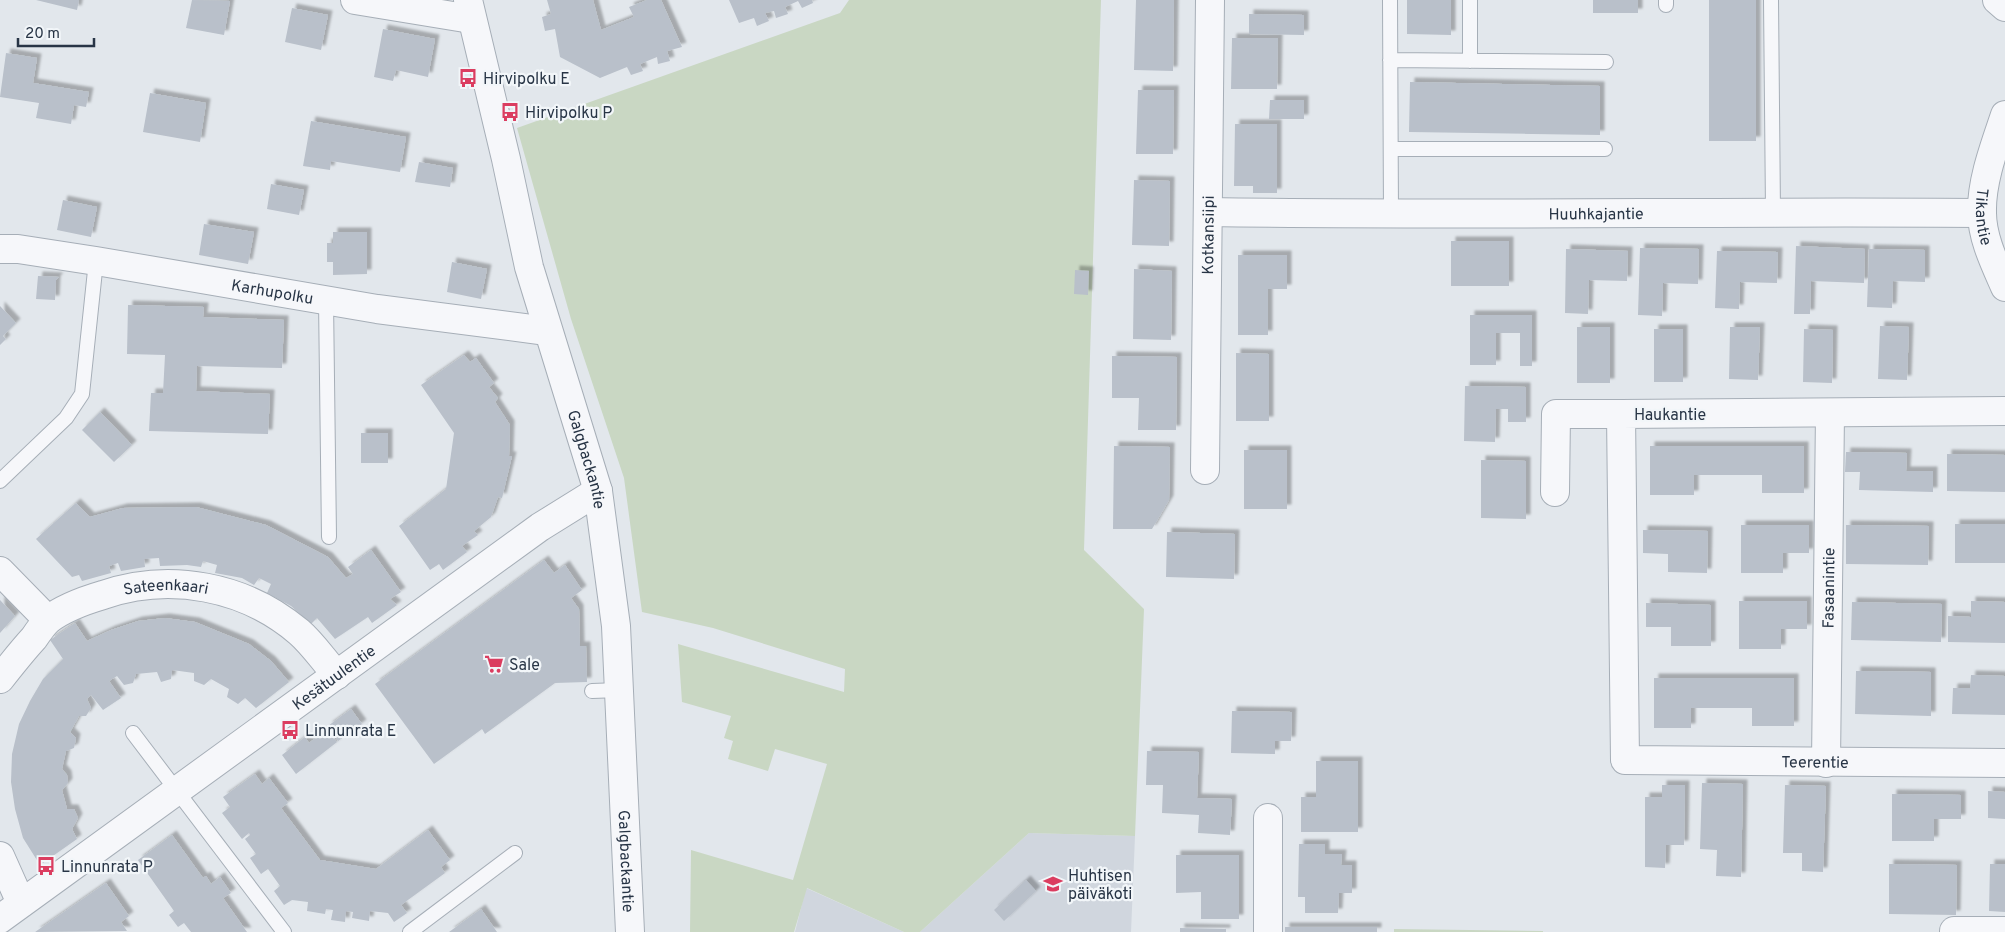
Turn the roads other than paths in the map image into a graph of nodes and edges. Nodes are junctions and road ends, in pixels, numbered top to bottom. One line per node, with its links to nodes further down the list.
1 (355, 0): 8 (street)
2 (1210, 0): 15 (street, Kotkansiipi)
3 (1390, 0): 9 (lane)
4 (1470, 0): 10 (lane)
5 (1772, 0): 16 (lane)
6 (1997, 0): 7 (street)
7 (2005, 7)
8 (470, 9): 23 (street, Galgbackantie)
9 (1390, 60): 10 (lane); 13 (lane)
10 (1470, 61): 11 (lane)
11 (1606, 62)
12 (2005, 115): 17 (street, Tikantie)
13 (1391, 149): 14 (lane); 18 (lane)
14 (1605, 149)
15 (1208, 212): 18 (street, Huuhkajantie); 27 (street, Kotkansiipi)
16 (1773, 212): 17 (street, Huuhkajantie); 18 (street, Huuhkajantie)
17 (1982, 213): 21 (street, Tikantie)
18 (1391, 215)
19 (0, 249): 20 (street, Karhupolku)
20 (96, 260): 22 (street, Karhupolku); 28 (lane)
21 (2005, 287)
22 (326, 300): 23 (street, Karhupolku); 31 (lane)
23 (547, 331): 29 (street, Galgbackantie)
24 (2005, 411): 25 (street, Haukantie)
25 (1830, 413): 26 (street, Haukantie); 40 (street, Fasaanintie)
26 (1621, 414): 30 (street); 39 (street, Haukantie)
27 (1205, 470)
28 (0, 481)
29 (598, 491): 34 (street, Kesätuulentie); 36 (street, Galgbackantie)
30 (1555, 492)
31 (329, 537)
32 (0, 571): 33 (street)
33 (48, 620): 34 (street, Sateenkaari); 35 (street, Sateenkaari)
34 (337, 674): 42 (street, Kesätuulentie)
35 (0, 679)
36 (619, 690): 37 (lane); 52 (street, Galgbackantie)
37 (592, 691)
38 (133, 733): 42 (lane)
39 (1625, 760): 40 (street, Teerentie)
40 (1826, 763): 41 (street, Teerentie)
41 (2005, 763)
42 (177, 791): 46 (street, Kesätuulentie); 50 (lane)
43 (1268, 818): 53 (street)
44 (515, 853): 51 (lane)
45 (0, 856): 46 (street)
46 (21, 903): 47 (street, Kesätuulentie)
47 (0, 919)
48 (1954, 931): 49 (street)
49 (2005, 931)
50 (284, 932)
51 (410, 932)
52 (630, 932)
53 (1268, 932)

